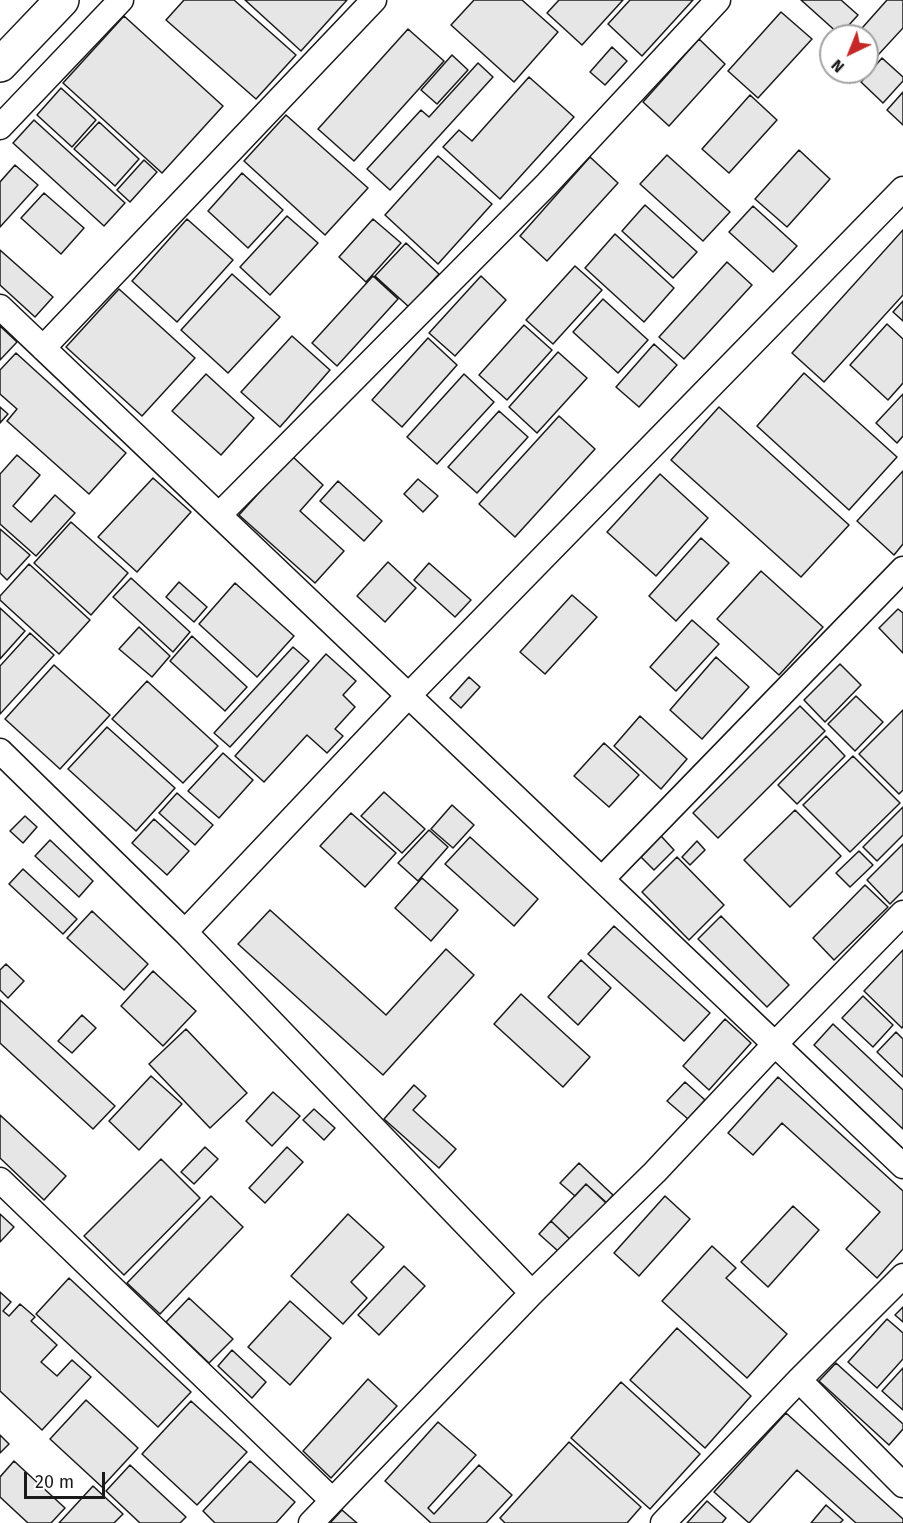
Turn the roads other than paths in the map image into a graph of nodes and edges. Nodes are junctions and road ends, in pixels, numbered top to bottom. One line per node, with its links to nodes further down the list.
1 (62, 0): 5 (main road)
2 (121, 0): 6 (street)
3 (374, 0): 9 (street)
4 (718, 0): 10 (street)
5 (0, 65)
6 (0, 127)
7 (903, 189): 12 (street)
8 (0, 307): 9 (street)
9 (43, 348): 10 (street)
10 (219, 515): 12 (street)
11 (903, 569): 14 (street)
12 (409, 695): 14 (street); 16 (street)
13 (0, 751): 16 (street)
14 (603, 878): 17 (street)
15 (903, 913): 17 (street)
16 (185, 932): 21 (street)
17 (776, 1043): 18 (street); 21 (street)
18 (903, 1166)
19 (0, 1180): 24 (street)
20 (903, 1276): 22 (street)
21 (532, 1293): 24 (street)
22 (799, 1380): 23 (street); 26 (street)
23 (903, 1485)
24 (332, 1500): 25 (street)
25 (311, 1523)
26 (663, 1523)

